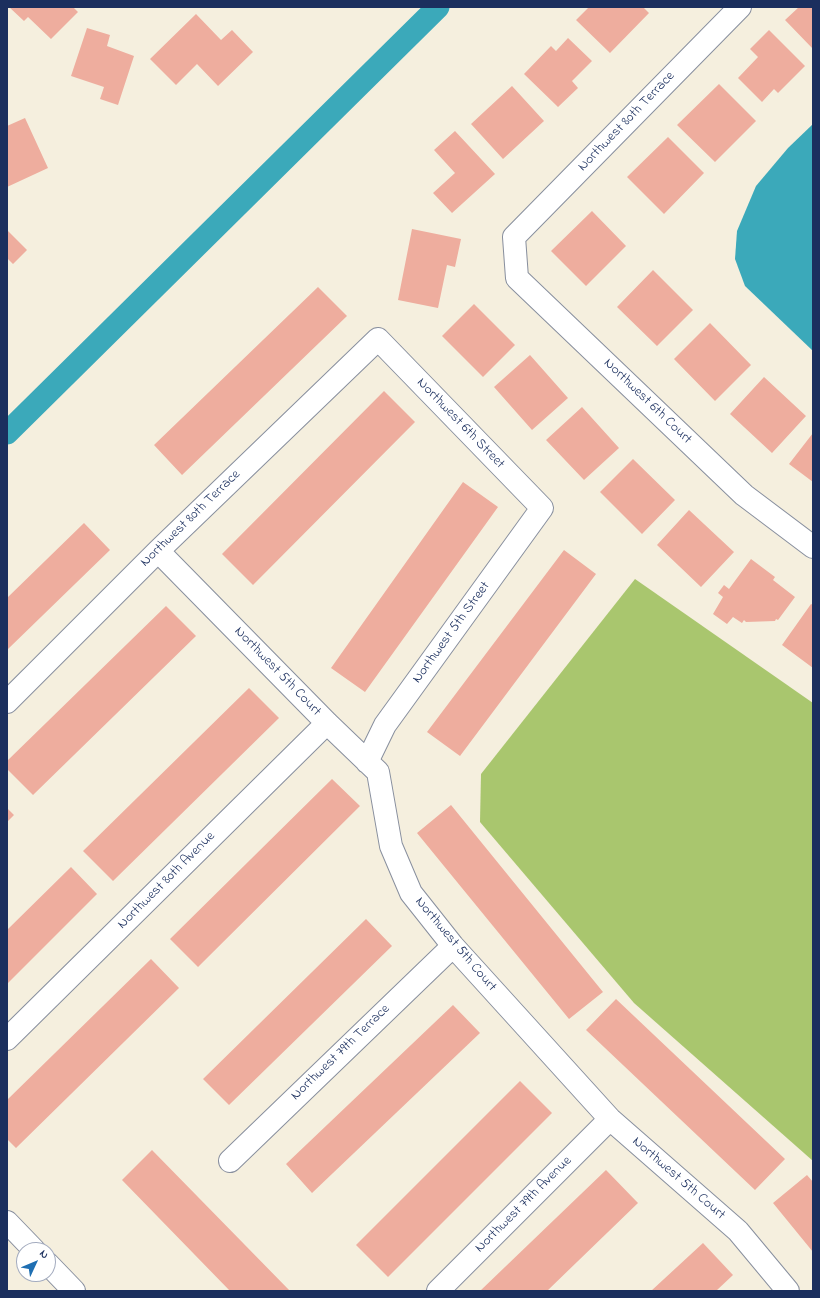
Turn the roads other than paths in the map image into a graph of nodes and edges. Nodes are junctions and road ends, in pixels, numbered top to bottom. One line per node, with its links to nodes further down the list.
1 (740, 7): 2 (street, Northwest 80th Terrace)
2 (514, 237): 5 (street, Northwest 6th Court)
3 (378, 339): 4 (street, Northwest 6th Street); 6 (street, Northwest 80th Terrace)
4 (542, 508): 9 (street, Northwest 5th Street)
5 (813, 546)
6 (158, 551): 7 (street, Northwest 80th Terrace); 8 (street, Northwest 5th Court)
7 (7, 702)
8 (327, 723): 9 (street, Northwest 5th Court); 11 (street, Northwest 80th Avenue)
9 (367, 762): 10 (street, Northwest 5th Court)
10 (452, 946): 12 (street, Northwest 5th Court); 13 (street, Northwest 79th Terrace)
11 (7, 1039)
12 (610, 1119): 18 (street, Northwest 79th Avenue); 19 (street, Northwest 5th Court)
13 (230, 1160)
14 (7, 1222): 15 (street)
15 (26, 1242)
16 (56, 1272): 17 (street)
17 (74, 1291)
18 (438, 1291)
19 (788, 1291)

